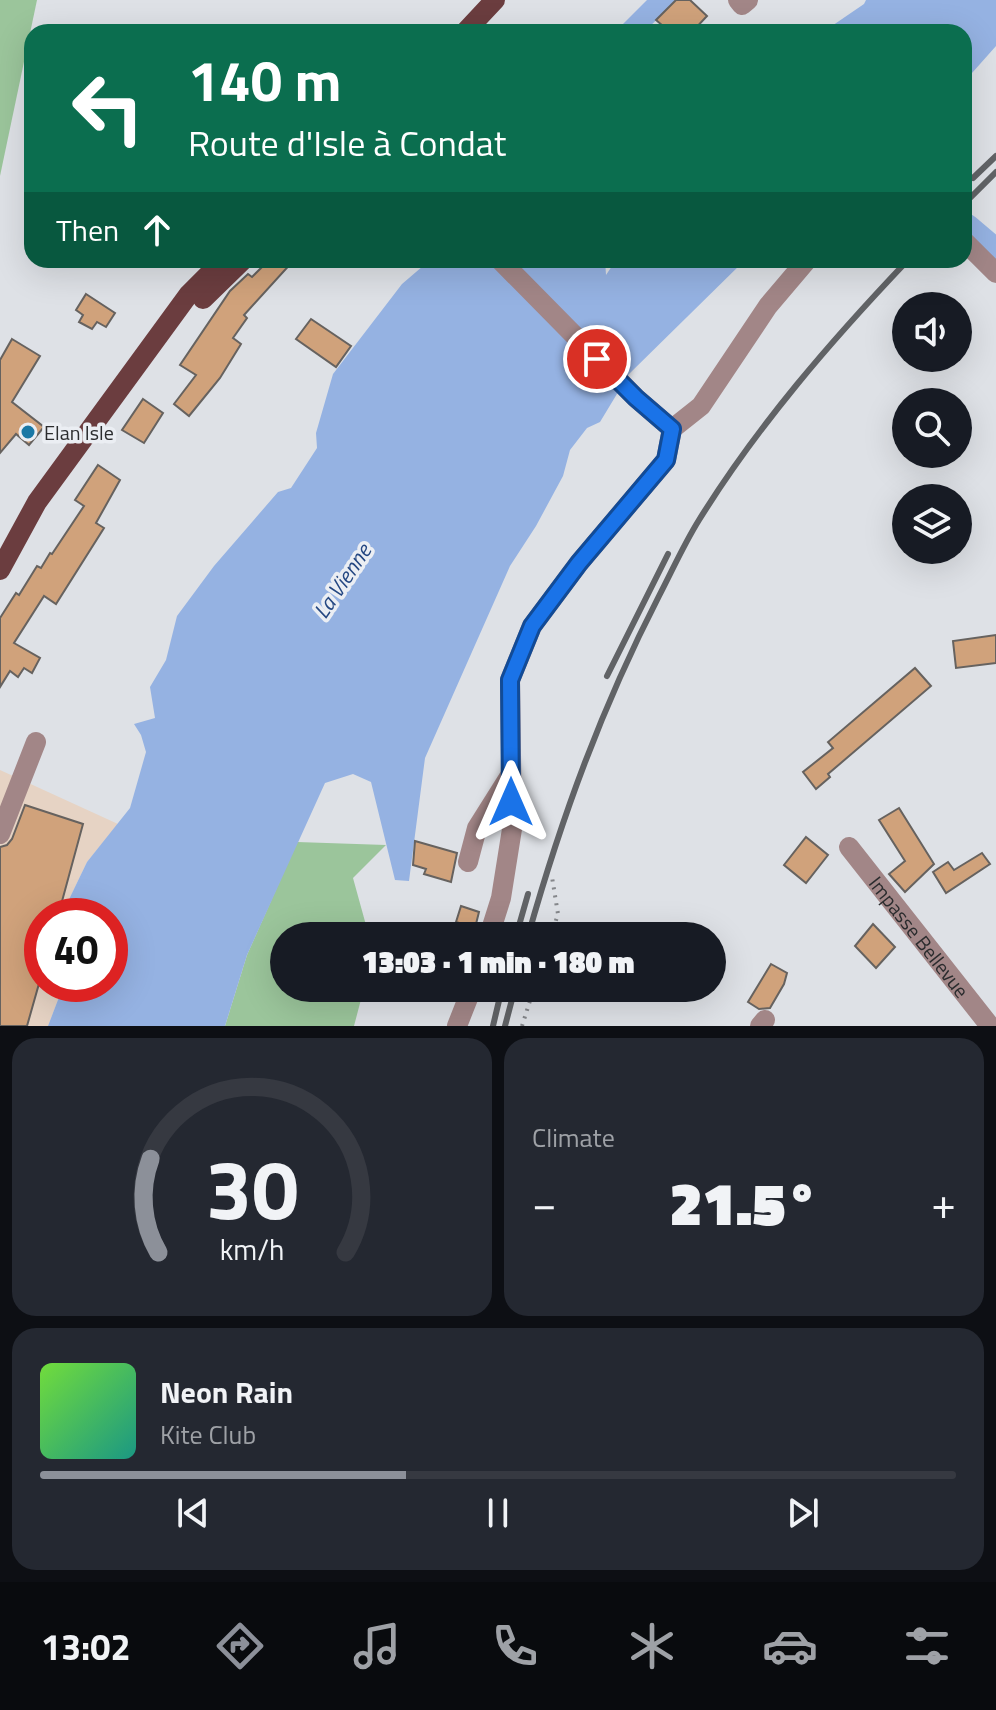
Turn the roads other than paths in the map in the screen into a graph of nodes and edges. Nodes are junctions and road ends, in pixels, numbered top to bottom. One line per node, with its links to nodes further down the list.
1 (495, 0): 4 (main road)
2 (738, 0): 3 (street)
3 (748, 0)
4 (472, 24)
5 (972, 249): 10 (street)
6 (215, 268): 11 (main road)
7 (235, 268): 11 (main road)
8 (508, 268): 12 (street)
9 (800, 268): 12 (street)
10 (996, 273)
11 (156, 343): 13 (main road)
12 (672, 429): 15 (street)
13 (0, 570)
14 (36, 742): 16 (street)
15 (511, 774): 18 (street); 19 (street)
16 (0, 834)
17 (849, 847): 22 (street, Impasse Bellevue)
18 (468, 862)
19 (493, 922)
20 (466, 1002): 21 (street)
21 (457, 1026)
22 (990, 1026)

